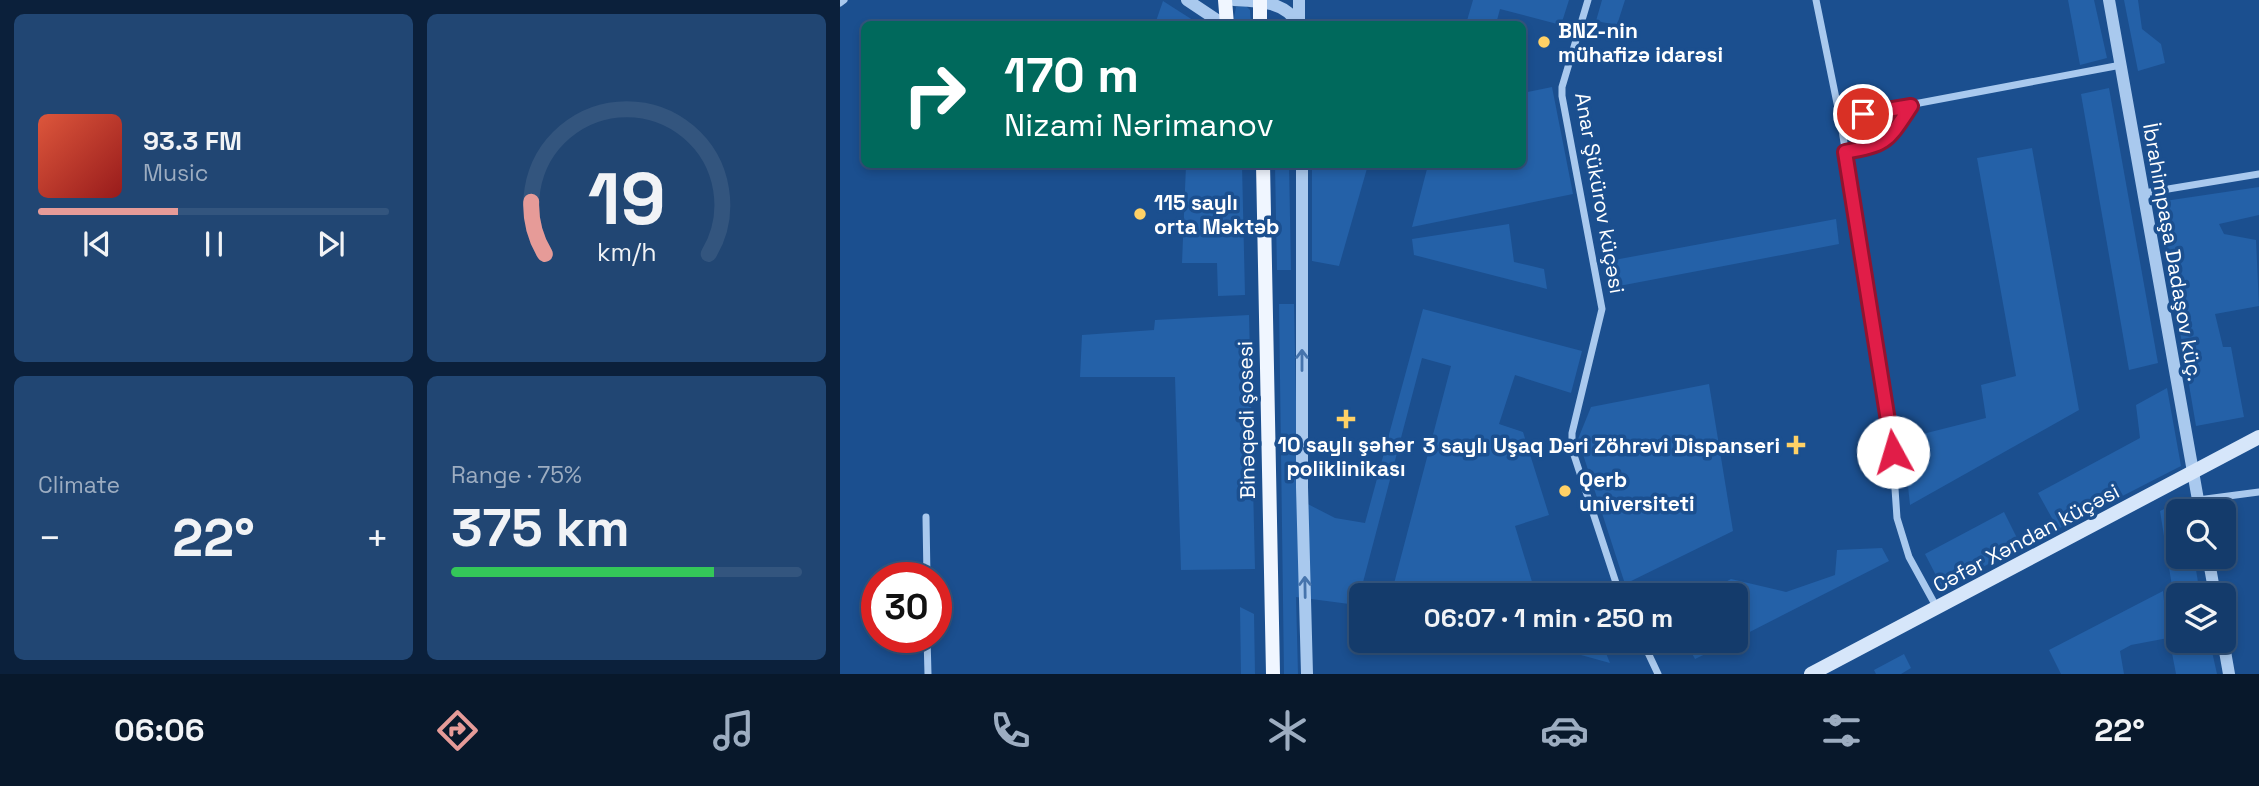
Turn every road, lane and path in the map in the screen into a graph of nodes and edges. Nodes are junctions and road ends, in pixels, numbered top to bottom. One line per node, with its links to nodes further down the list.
1 (844, 0): 10 (street)
2 (1186, 0): 11 (street)
3 (1225, 0): 12 (main road)
4 (1234, 0): 9 (street)
5 (1299, 0): 16 (street)
6 (1588, 0): 32 (street, Anar Şükürov küçəsi)
7 (1816, 0): 19 (street)
8 (2109, 0): 17 (street, İbrahimpaşa Dadaşov küç.)
9 (1256, 1): 13 (street); 14 (main road); 15 (street)
10 (840, 4)
11 (1223, 21)
12 (1225, 21)
13 (1225, 21)
14 (1259, 21)
15 (1297, 21)
16 (1299, 21)
17 (2121, 65): 18 (street); 24 (street, İbrahimpaşa Dadaşov küç.)
18 (1911, 106): 19 (street); 20 (street)
19 (1840, 118): 20 (street)
20 (1845, 152): 33 (street)
21 (1263, 168): 38 (main road, Binəqədi şosesi)
22 (1302, 168): 39 (street, one-way to 22)
23 (2259, 174): 24 (street)
24 (2144, 193): 26 (street, İbrahimpaşa Dadaşov küç.)
25 (2259, 438): 26 (main road, Cəfər Xəndan küçəsi)
26 (2193, 473): 28 (street, İbrahimpaşa Dadaşov küç.); 33 (main road, Cəfər Xəndan küçəsi)
27 (2259, 492): 29 (street)
28 (2198, 499)
29 (2229, 499)
30 (926, 517): 31 (street)
31 (927, 562)
32 (1616, 583)
33 (1937, 608): 41 (main road, Cəfər Xəndan küçəsi)
34 (927, 653): 37 (street)
35 (1648, 653): 40 (street)
36 (2225, 653): 42 (street)
37 (928, 674)
38 (1273, 674)
39 (1307, 674)
40 (1658, 674)
41 (1811, 674)
42 (2229, 674)

